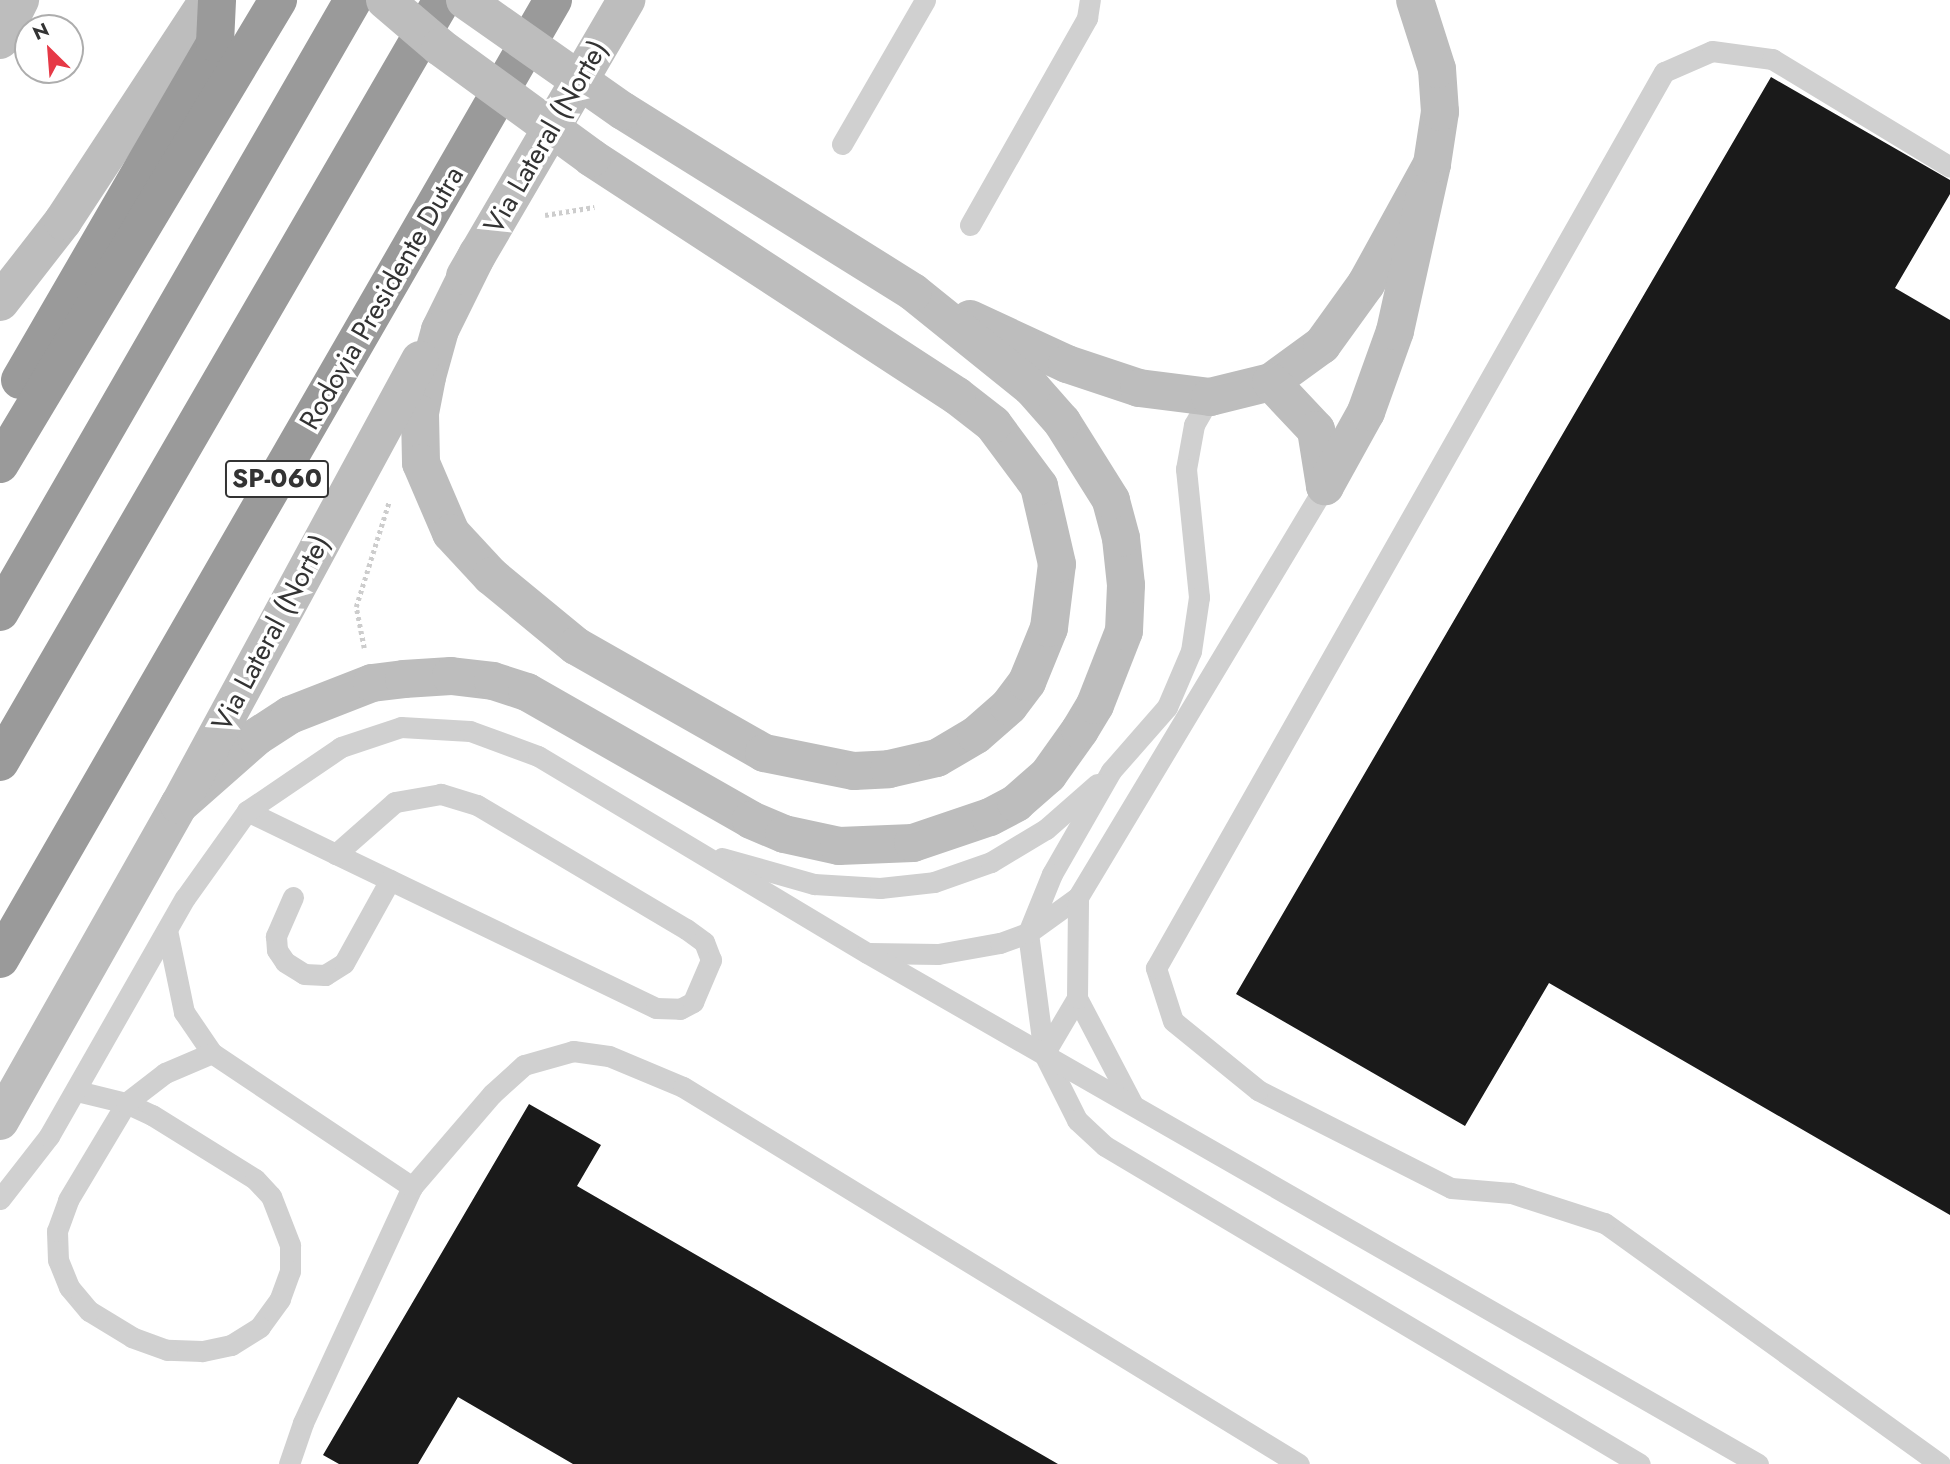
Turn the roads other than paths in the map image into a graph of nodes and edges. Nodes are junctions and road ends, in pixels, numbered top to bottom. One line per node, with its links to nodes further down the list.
1 (20, 0): 14 (main road)
2 (208, 0): 21 (main road)
3 (216, 0): 24 (highway)
4 (278, 0): 25 (highway)
5 (353, 0): 27 (highway)
6 (386, 0): 19 (main road, bridge)
7 (442, 0): 28 (highway, SP-060)
8 (466, 0): 20 (main road, bridge)
9 (553, 0): 40 (highway, Rodovia Presidente Dutra / SP-060)
10 (626, 0): 19 (main road, Via Lateral (Norte))
11 (925, 0): 15 (lane)
12 (1090, 0): 18 (lane)
13 (1415, 0): 16 (main road)
14 (0, 40)
15 (842, 144)
16 (1432, 164): 22 (main road); 26 (main road)
17 (1950, 167): 54 (lane)
18 (970, 225)
19 (478, 253): 30 (main road, Via Lateral (Norte))
20 (913, 292): 23 (main road); 30 (main road)
21 (0, 302)
22 (1271, 382): 23 (main road); 26 (main road)
23 (1210, 397): 29 (lane)
24 (0, 428)
25 (0, 464)
26 (1325, 486): 36 (lane)
27 (0, 611)
28 (3, 761)
29 (1111, 771): 32 (lane); 38 (lane)
30 (178, 805): 47 (main road, Via Lateral (Norte))
31 (247, 811): 32 (lane); 33 (lane); 37 (lane)
32 (693, 850): 39 (lane)
33 (336, 854): 34 (lane); 34 (lane)
34 (390, 880): 35 (lane)
35 (293, 897)
36 (1079, 897): 38 (lane); 41 (lane)
37 (167, 930): 42 (lane); 44 (lane)
38 (1028, 933): 39 (lane); 43 (lane)
39 (867, 953): 43 (lane)
40 (0, 959)
41 (1077, 998): 43 (lane); 46 (lane)
42 (212, 1054): 45 (lane); 48 (lane)
43 (1044, 1054): 46 (lane); 52 (lane)
44 (77, 1091): 45 (lane); 49 (lane)
45 (126, 1103): 45 (lane)
46 (1133, 1105): 53 (lane)
47 (0, 1121)
48 (412, 1187): 50 (lane); 51 (lane)
49 (0, 1199)
50 (289, 1464)
51 (1299, 1464)
52 (1640, 1464)
53 (1758, 1464)
54 (1940, 1464)

